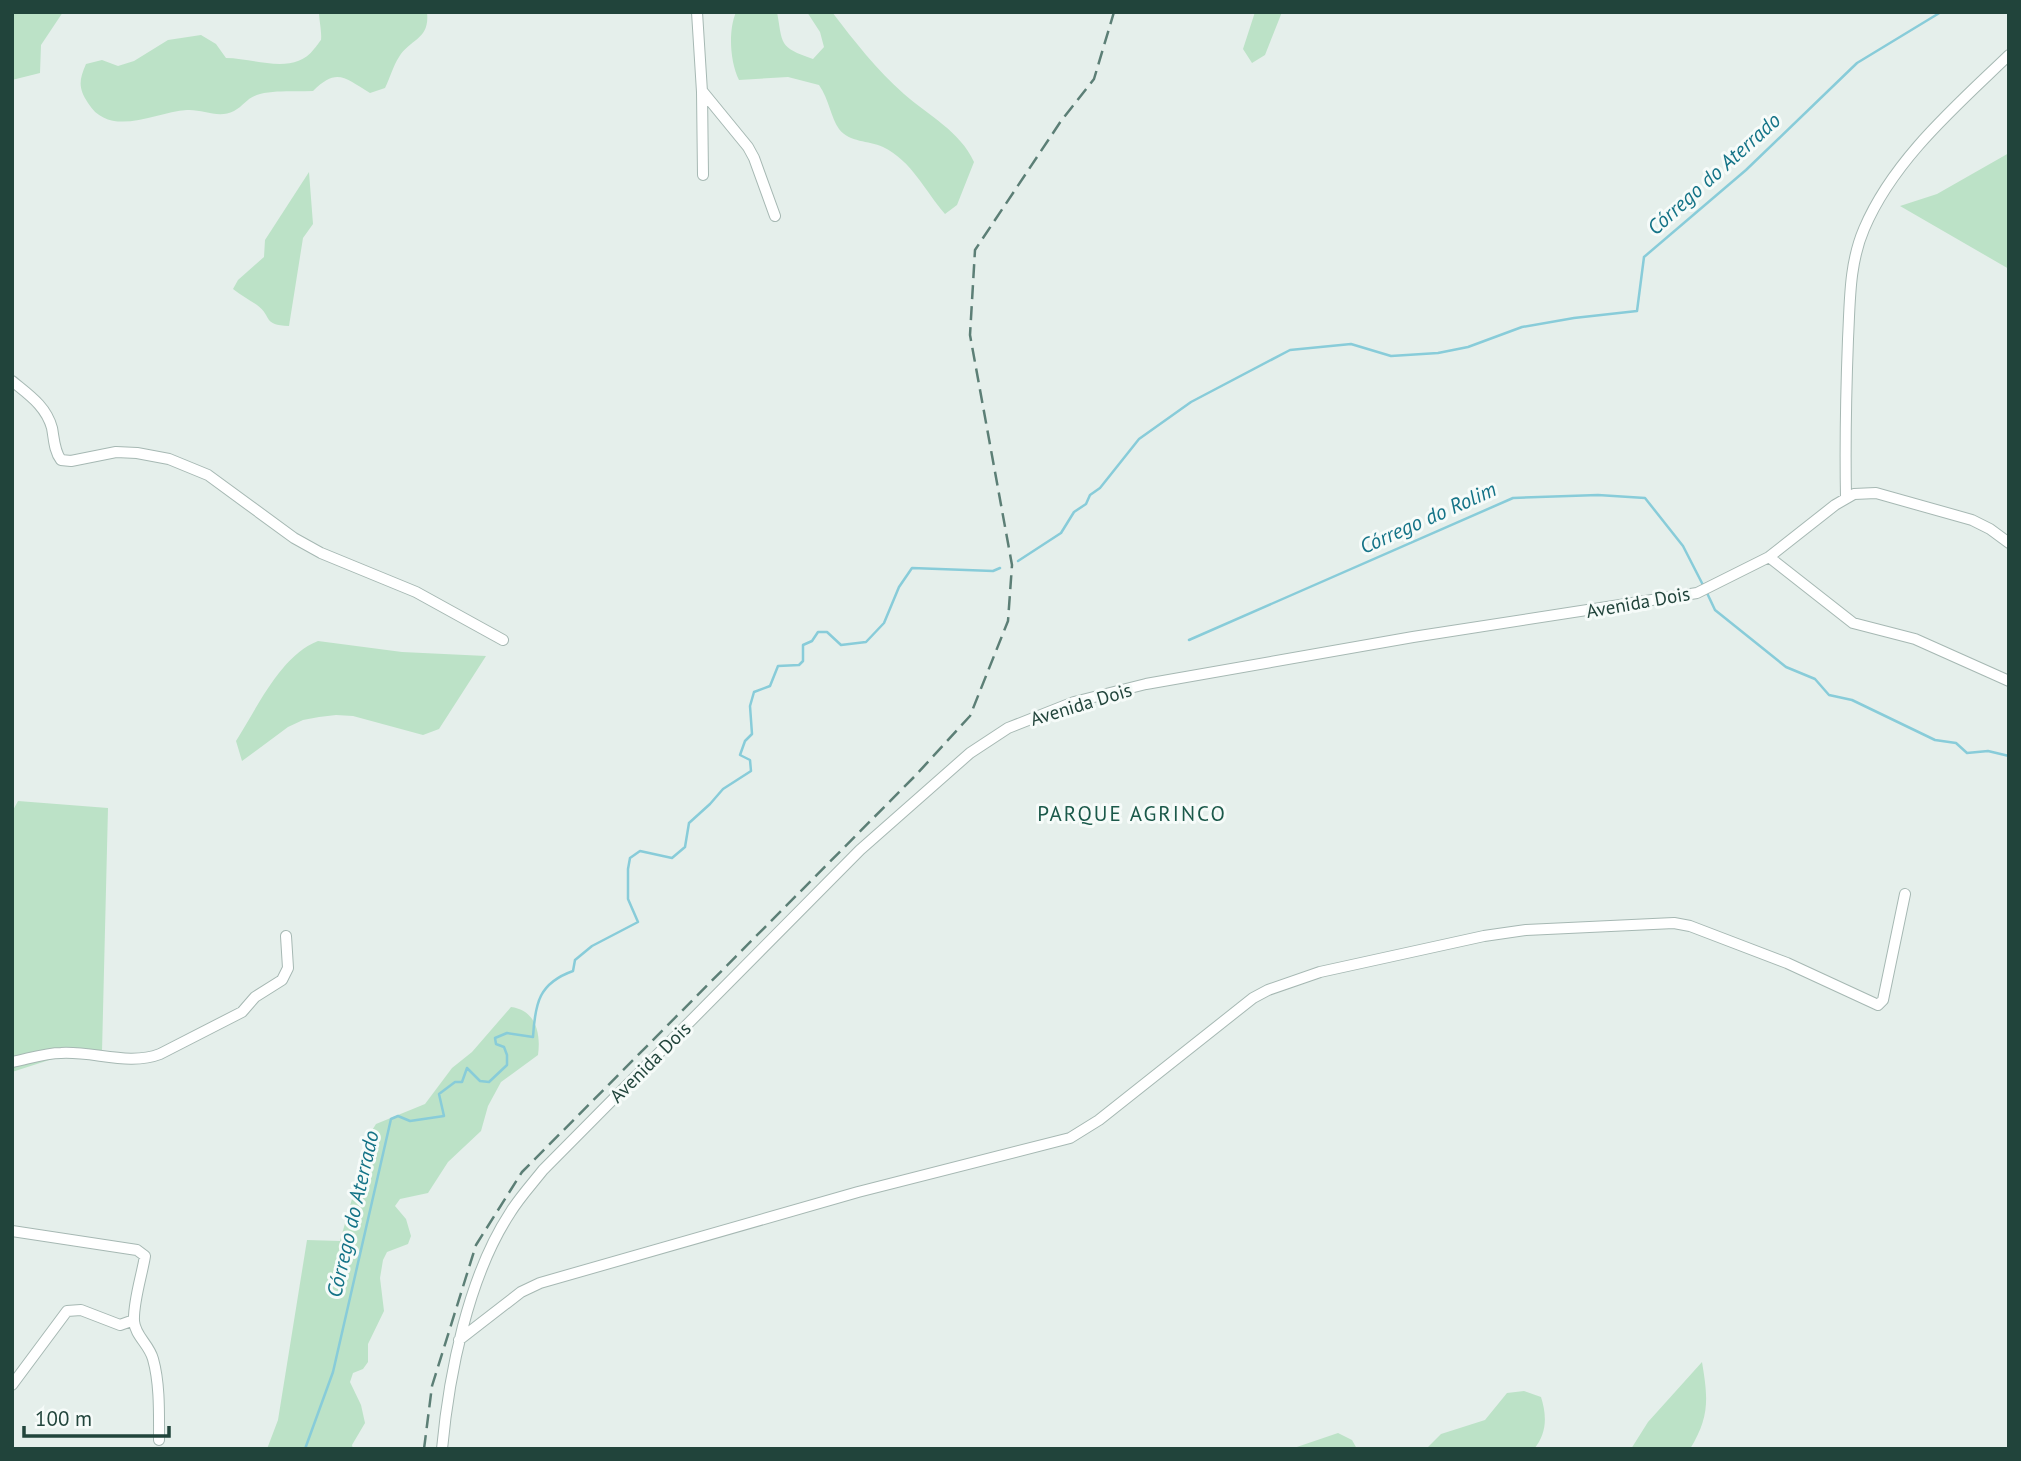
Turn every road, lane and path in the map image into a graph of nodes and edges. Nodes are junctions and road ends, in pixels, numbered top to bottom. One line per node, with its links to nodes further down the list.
1 (697, 12): 3 (street)
2 (2009, 55): 7 (street)
3 (702, 92): 4 (street); 5 (street)
4 (703, 175)
5 (775, 216)
6 (12, 381): 10 (street)
7 (1846, 498): 8 (street); 9 (street, Avenida Dois)
8 (2009, 543)
9 (1769, 557): 11 (street); 17 (street, Avenida Dois)
10 (503, 640)
11 (2009, 681)
12 (1905, 894): 17 (street)
13 (286, 936): 14 (street)
14 (12, 1062)
15 (12, 1231): 16 (street)
16 (134, 1320): 18 (street); 19 (street)
17 (459, 1340): 20 (street, Avenida Dois)
18 (12, 1385)
19 (159, 1440)
20 (442, 1449)

